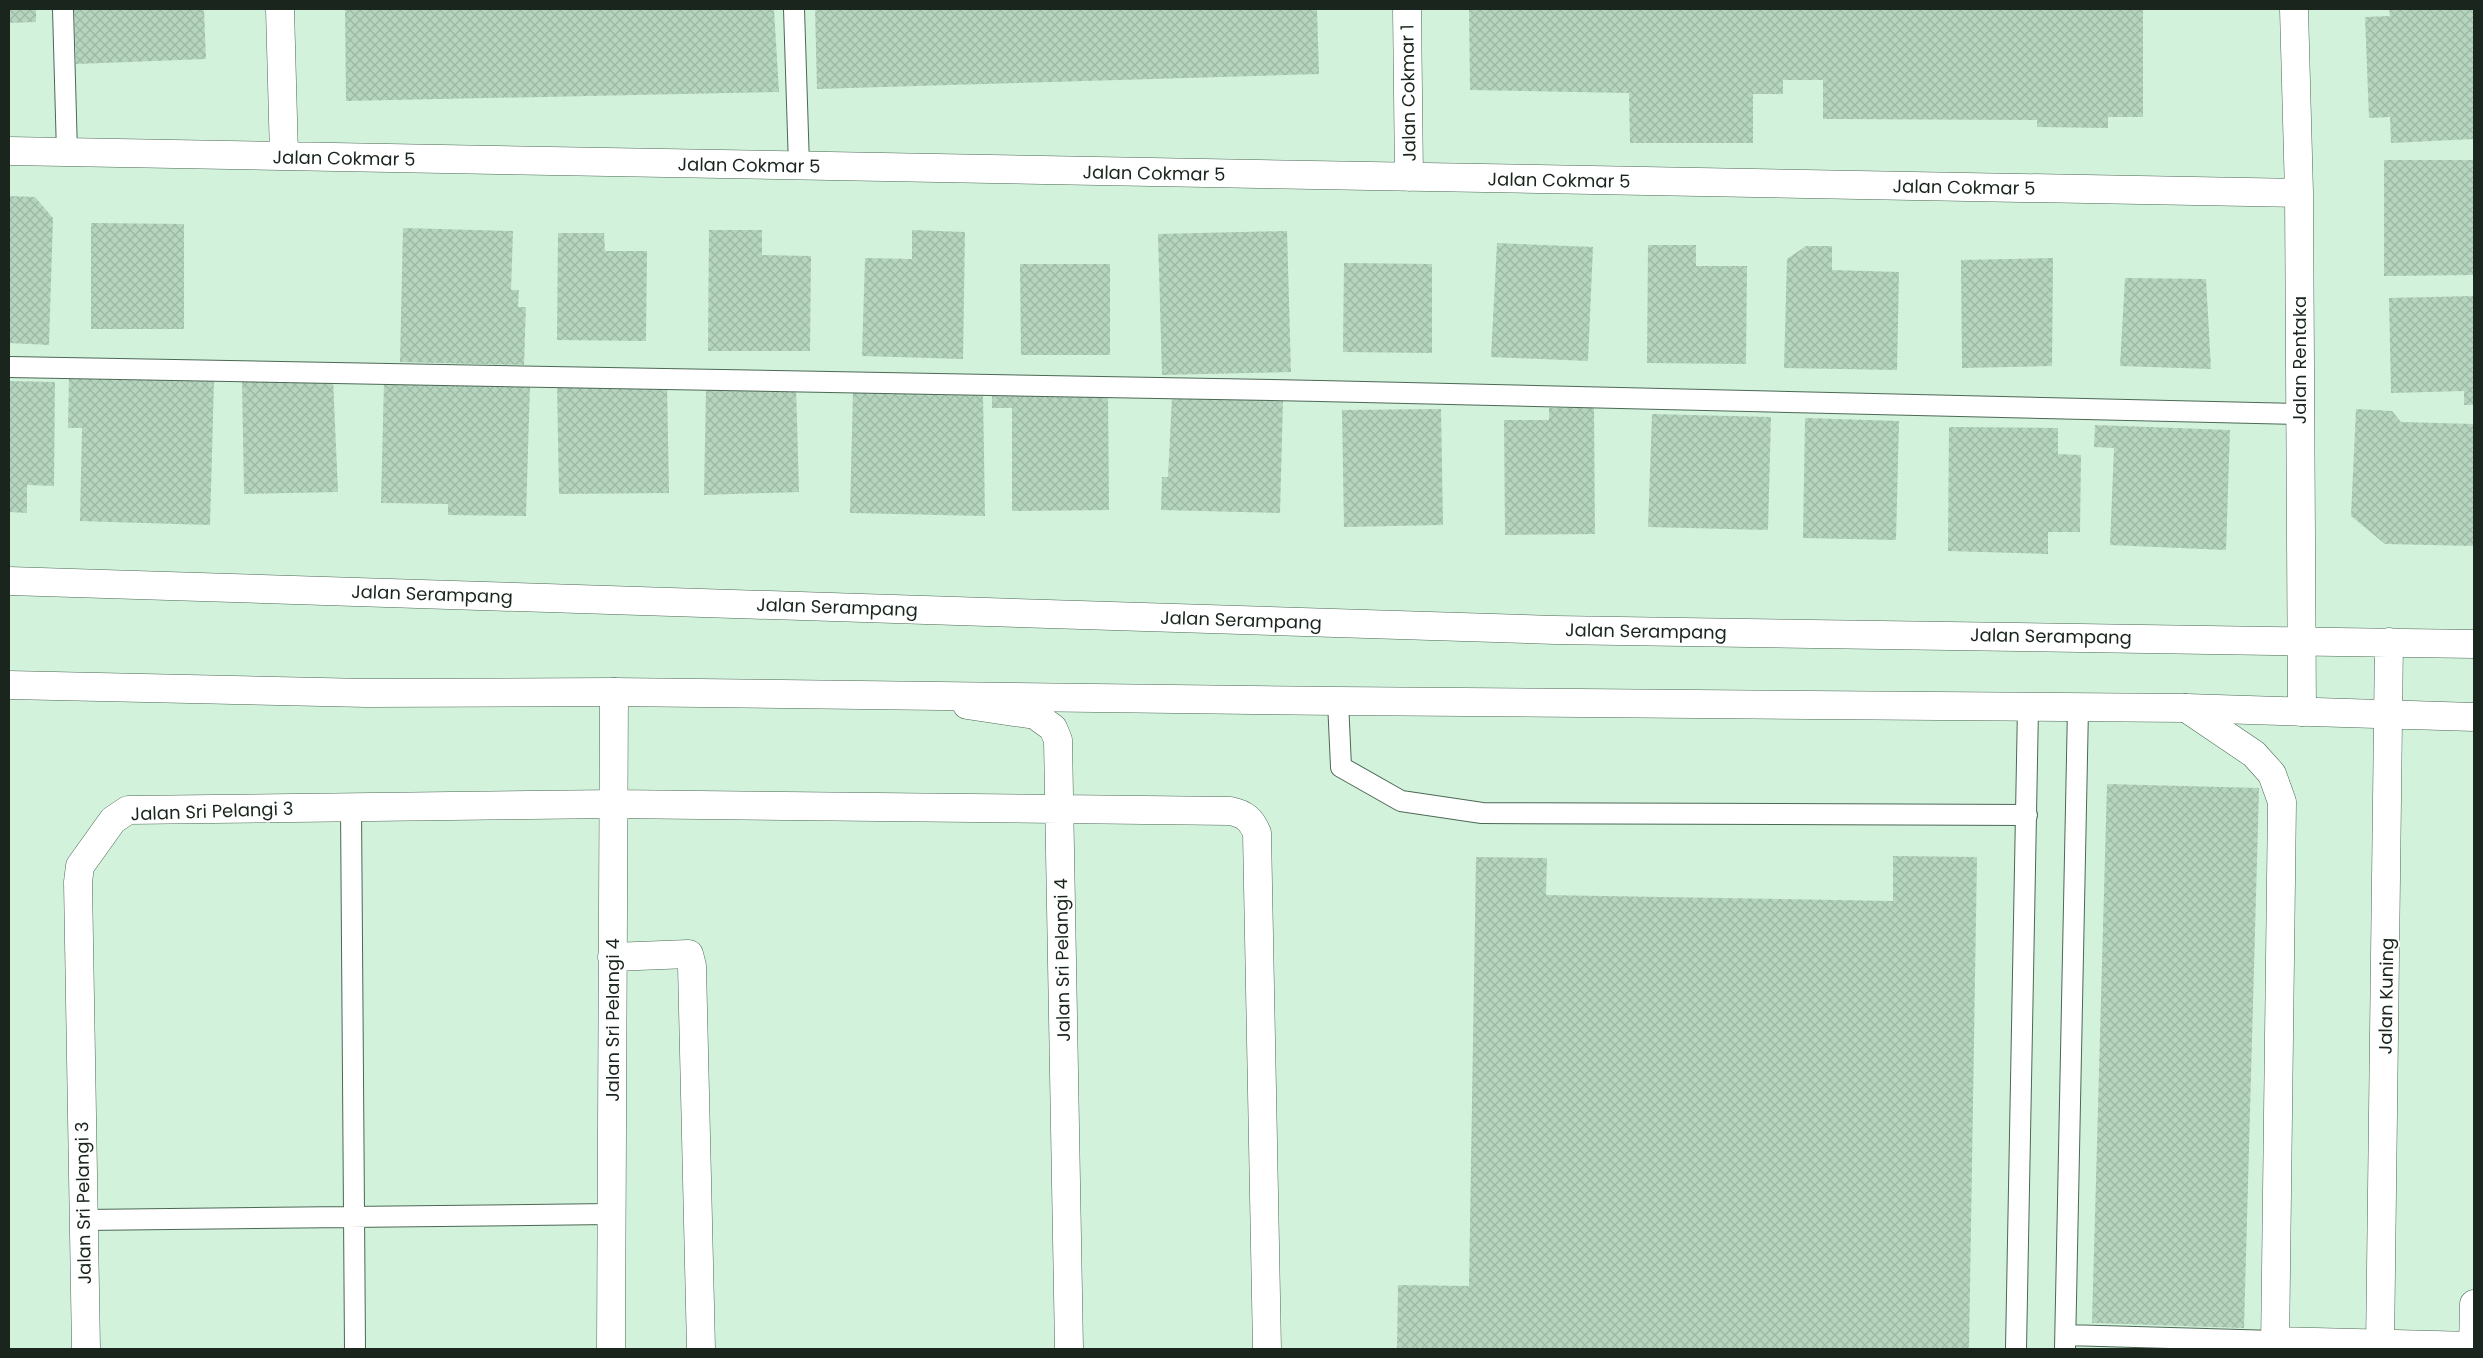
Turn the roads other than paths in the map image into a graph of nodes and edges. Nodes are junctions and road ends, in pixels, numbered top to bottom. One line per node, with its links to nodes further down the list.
1 (63, 9): 7 (lane)
2 (280, 9): 8 (street)
3 (794, 9): 9 (lane)
4 (1407, 9): 10 (street, Jalan Cokmar 1)
5 (2294, 9): 11 (street, Jalan Rentaka)
6 (9, 152): 7 (street, Jalan Cokmar 5)
7 (67, 153): 8 (street, Jalan Cokmar 5)
8 (284, 156): 9 (street, Jalan Cokmar 5)
9 (799, 166): 10 (street, Jalan Cokmar 5)
10 (1409, 177): 11 (street, Jalan Cokmar 5)
11 (2299, 193): 13 (street, Jalan Rentaka)
12 (9, 367): 13 (lane)
13 (2300, 414): 15 (street, Jalan Rentaka)
14 (9, 581): 15 (street, Jalan Serampang)
15 (2302, 641): 16 (street, Jalan Serampang); 25 (street, Jalan Rentaka)
16 (2389, 642): 17 (street, Jalan Serampang); 26 (street, Jalan Kuning)
17 (2474, 644)
18 (9, 685): 19 (street)
19 (614, 692): 20 (street); 28 (street, Jalan Sri Pelangi 4)
20 (902, 695): 21 (street); 30 (street, Jalan Sri Pelangi 4)
21 (1338, 701): 22 (street); 31 (lane)
22 (2028, 708): 23 (street); 31 (lane)
23 (2078, 708): 24 (street); 37 (lane)
24 (2186, 708): 25 (street); 38 (street)
25 (2302, 712): 26 (street)
26 (2389, 715): 27 (street); 39 (street, Jalan Kuning)
27 (2474, 717)
28 (613, 804): 29 (street, Jalan Sri Pelangi 3); 30 (street, Jalan Sri Pelangi 3); 32 (street, Jalan Sri Pelangi 4)
29 (351, 807): 34 (lane); 35 (street, Jalan Sri Pelangi 3)
30 (1059, 808): 45 (street, Jalan Sri Pelangi 4); 46 (street, Jalan Sri Pelangi 3)
31 (2027, 815): 47 (lane)
32 (612, 958): 33 (street, Jalan Sri Pelangi 4); 44 (street)
33 (612, 1214): 34 (lane); 43 (street, Jalan Sri Pelangi 4)
34 (355, 1218): 35 (lane); 42 (lane)
35 (84, 1220): 41 (street, Jalan Sri Pelangi 3)
36 (2474, 1304): 40 (street)
37 (2066, 1342): 38 (lane)
38 (2275, 1345): 39 (street)
39 (2380, 1346): 40 (street)
40 (2473, 1347)
41 (86, 1349)
42 (355, 1349)
43 (611, 1349)
44 (701, 1349)
45 (1069, 1349)
46 (1267, 1349)
47 (2016, 1349)

